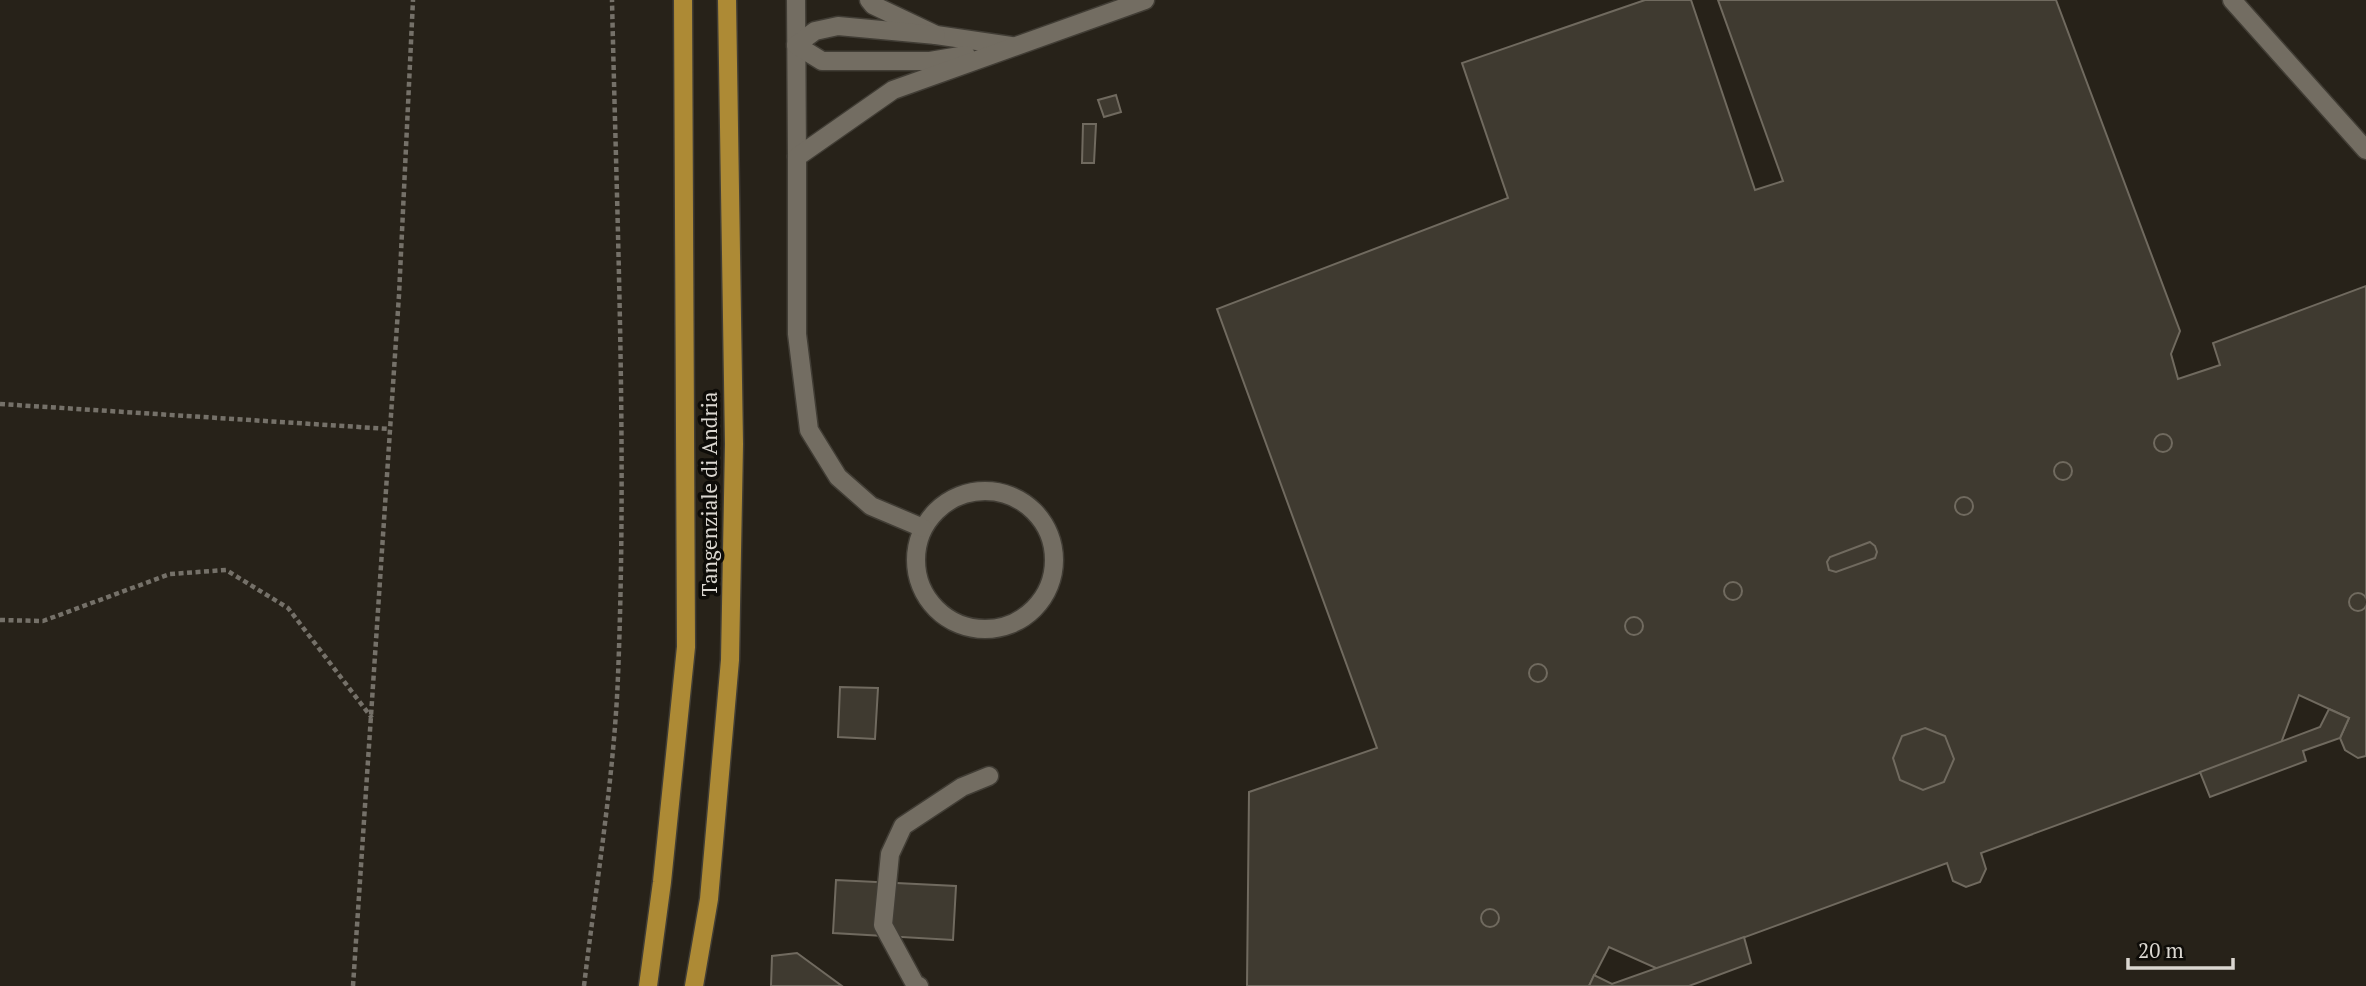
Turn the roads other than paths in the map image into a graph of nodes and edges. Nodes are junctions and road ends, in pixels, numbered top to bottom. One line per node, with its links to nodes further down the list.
1 (683, 0): 14 (main road, Tangenziale di Andria)
2 (727, 0): 15 (main road, Tangenziale di Andria)
3 (796, 0): 8 (street)
4 (869, 0): 7 (street)
5 (1145, 0): 9 (street)
6 (2232, 0): 10 (street)
7 (936, 35): 8 (street); 9 (street)
8 (796, 45): 9 (street); 11 (street)
9 (1014, 46): 11 (street)
10 (2366, 150)
11 (797, 157): 12 (street)
12 (923, 528): 12 (street)
13 (989, 776): 16 (street)
14 (648, 986)
15 (694, 986)
16 (919, 986)

